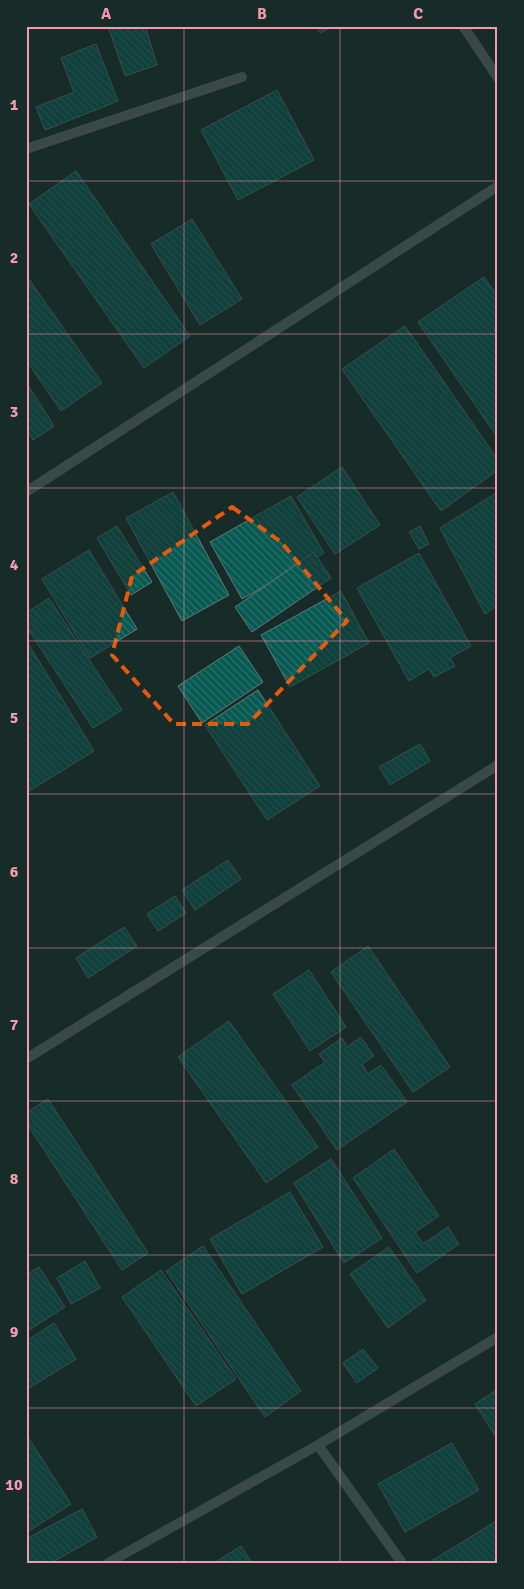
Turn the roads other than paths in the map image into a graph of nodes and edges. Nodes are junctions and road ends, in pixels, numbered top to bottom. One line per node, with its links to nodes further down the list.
1 (463, 26): 3 (street)
2 (242, 76): 4 (street)
3 (498, 78)
4 (26, 149)
5 (498, 186): 6 (street)
6 (26, 492)
7 (498, 765): 8 (street)
8 (26, 1059)
9 (498, 1337): 10 (street)
10 (318, 1445): 11 (street); 12 (street)
11 (108, 1563)
12 (402, 1563)

